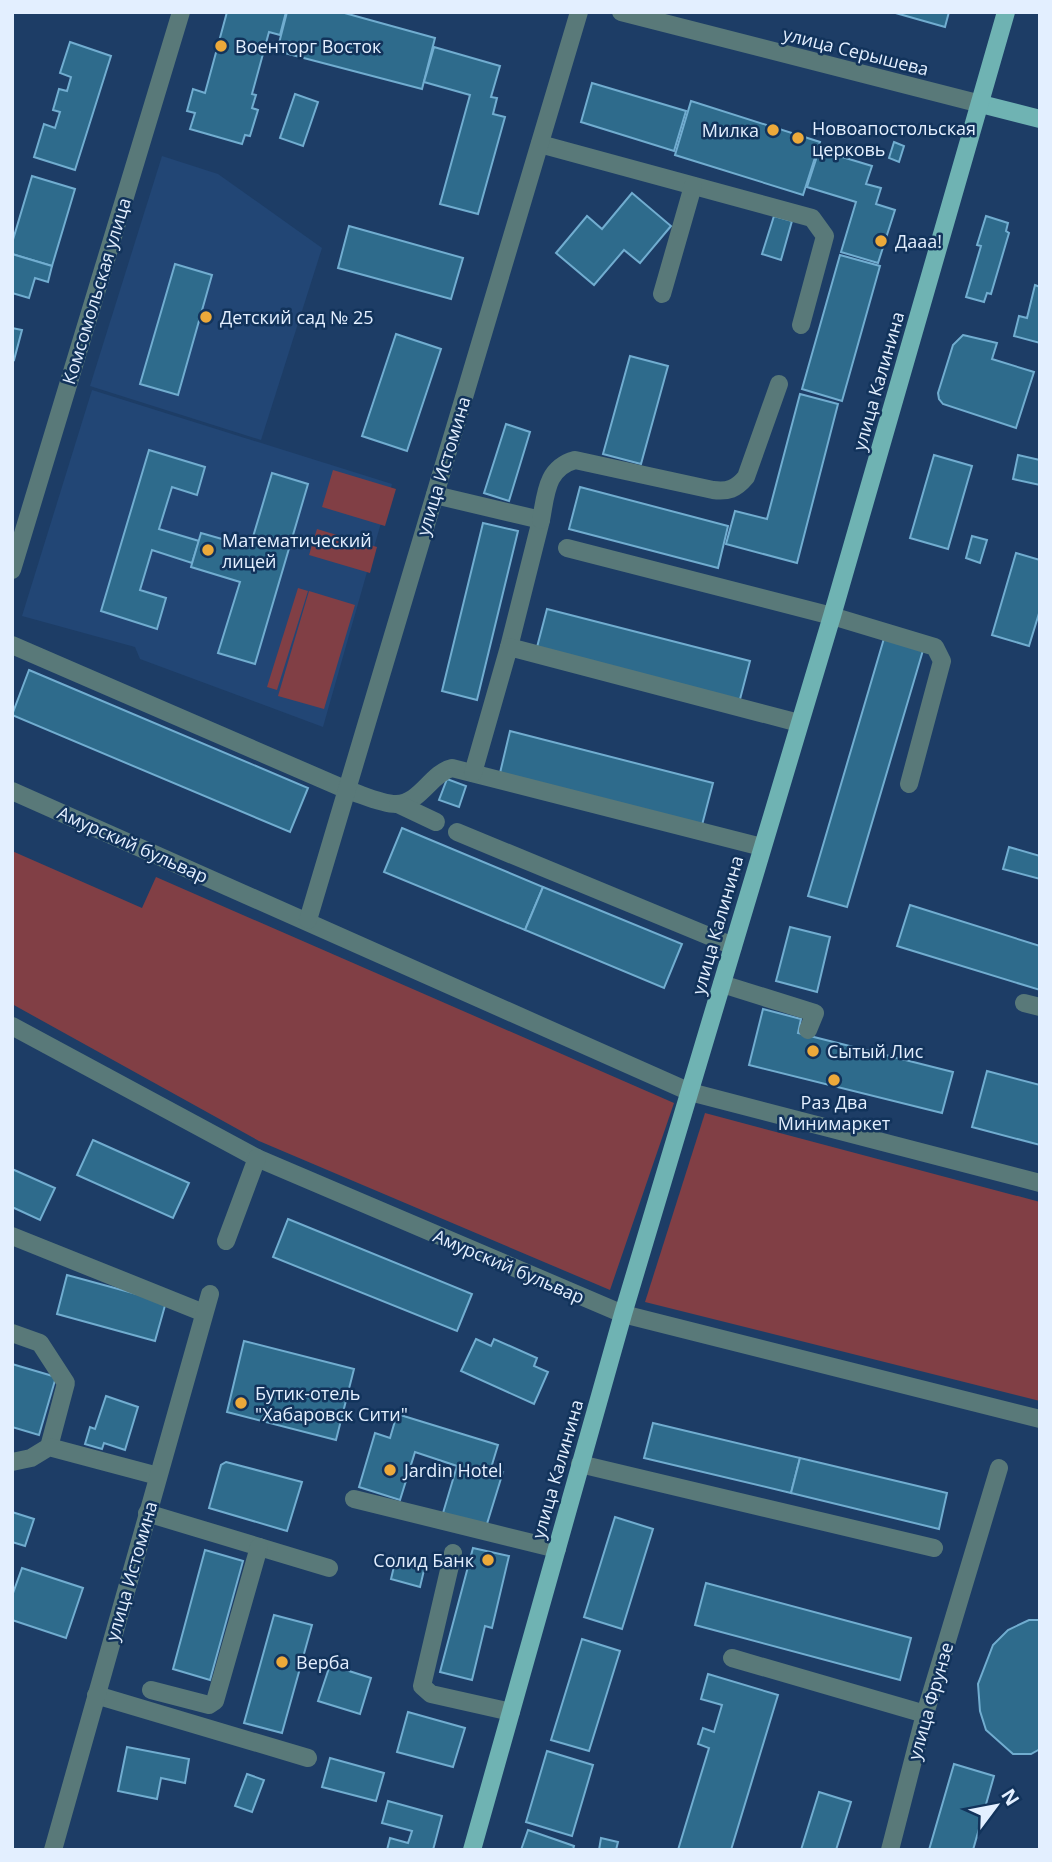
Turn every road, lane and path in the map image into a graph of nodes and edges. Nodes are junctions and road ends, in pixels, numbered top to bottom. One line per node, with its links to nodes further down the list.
1 (181, 12): 14 (street, Комсомольская улица)
2 (579, 12): 7 (street, улица Истомина)
3 (621, 12): 5 (street, улица Серышева)
4 (1006, 12): 5 (main road, улица Калинина)
5 (981, 104): 6 (main road, улица Серышева); 17 (main road, улица Калинина)
6 (1040, 119)
7 (540, 144): 8 (street); 12 (street, улица Истомина)
8 (693, 186): 9 (street); 10 (street)
9 (662, 294)
10 (801, 325)
11 (779, 384): 13 (street)
12 (435, 495): 13 (street); 23 (street, улица Истомина)
13 (541, 520): 19 (street)
14 (18, 531): 16 (street, Комсомольская улица)
15 (567, 548): 17 (street)
16 (14, 559)
17 (832, 616): 20 (main road, улица Калинина); 22 (street)
18 (12, 645): 23 (street)
19 (509, 647): 20 (street); 21 (street)
20 (799, 723): 28 (main road, улица Калинина)
21 (473, 773): 25 (street); 28 (street)
22 (909, 784)
23 (347, 790): 25 (street); 29 (street, улица Истомина)
24 (12, 792): 29 (street, Амурский бульвар)
25 (398, 804): 26 (street)
26 (436, 822)
27 (457, 832): 30 (street)
28 (762, 847): 30 (main road, улица Калинина)
29 (308, 920): 34 (street, Амурский бульвар)
30 (733, 946): 31 (main road, улица Калинина)
31 (722, 984): 33 (street); 34 (main road, улица Калинина)
32 (12, 1026): 35 (street, Амурский бульвар)
33 (808, 1030)
34 (690, 1092): 36 (street, Амурский бульвар); 41 (main road, улица Калинина)
35 (257, 1158): 38 (street); 41 (street, Амурский бульвар)
36 (1040, 1183)
37 (12, 1236): 40 (street)
38 (226, 1241)
39 (210, 1294): 40 (street, улица Истомина)
40 (204, 1312): 48 (street, улица Истомина)
41 (623, 1314): 43 (street, Амурский бульвар); 46 (main road, улица Калинина)
42 (12, 1333): 44 (street)
43 (1040, 1419)
44 (49, 1447): 45 (street); 48 (street)
45 (12, 1462)
46 (580, 1464): 52 (street); 53 (main road, улица Калинина)
47 (999, 1468): 60 (street, улица Фрунзе)
48 (158, 1476): 50 (street, улица Истомина)
49 (354, 1499): 53 (street)
50 (147, 1513): 51 (street); 58 (street, улица Истомина)
51 (260, 1547): 55 (street); 57 (street)
52 (934, 1548)
53 (556, 1549): 59 (main road, улица Калинина)
54 (453, 1553): 59 (street)
55 (329, 1568)
56 (732, 1658): 60 (street)
57 (151, 1690)
58 (96, 1695): 61 (street); 62 (street, улица Истомина)
59 (511, 1712): 63 (main road, улица Калинина)
60 (925, 1714): 64 (street, улица Фрунзе)
61 (308, 1758)
62 (54, 1850)
63 (472, 1850)
64 (890, 1850)

